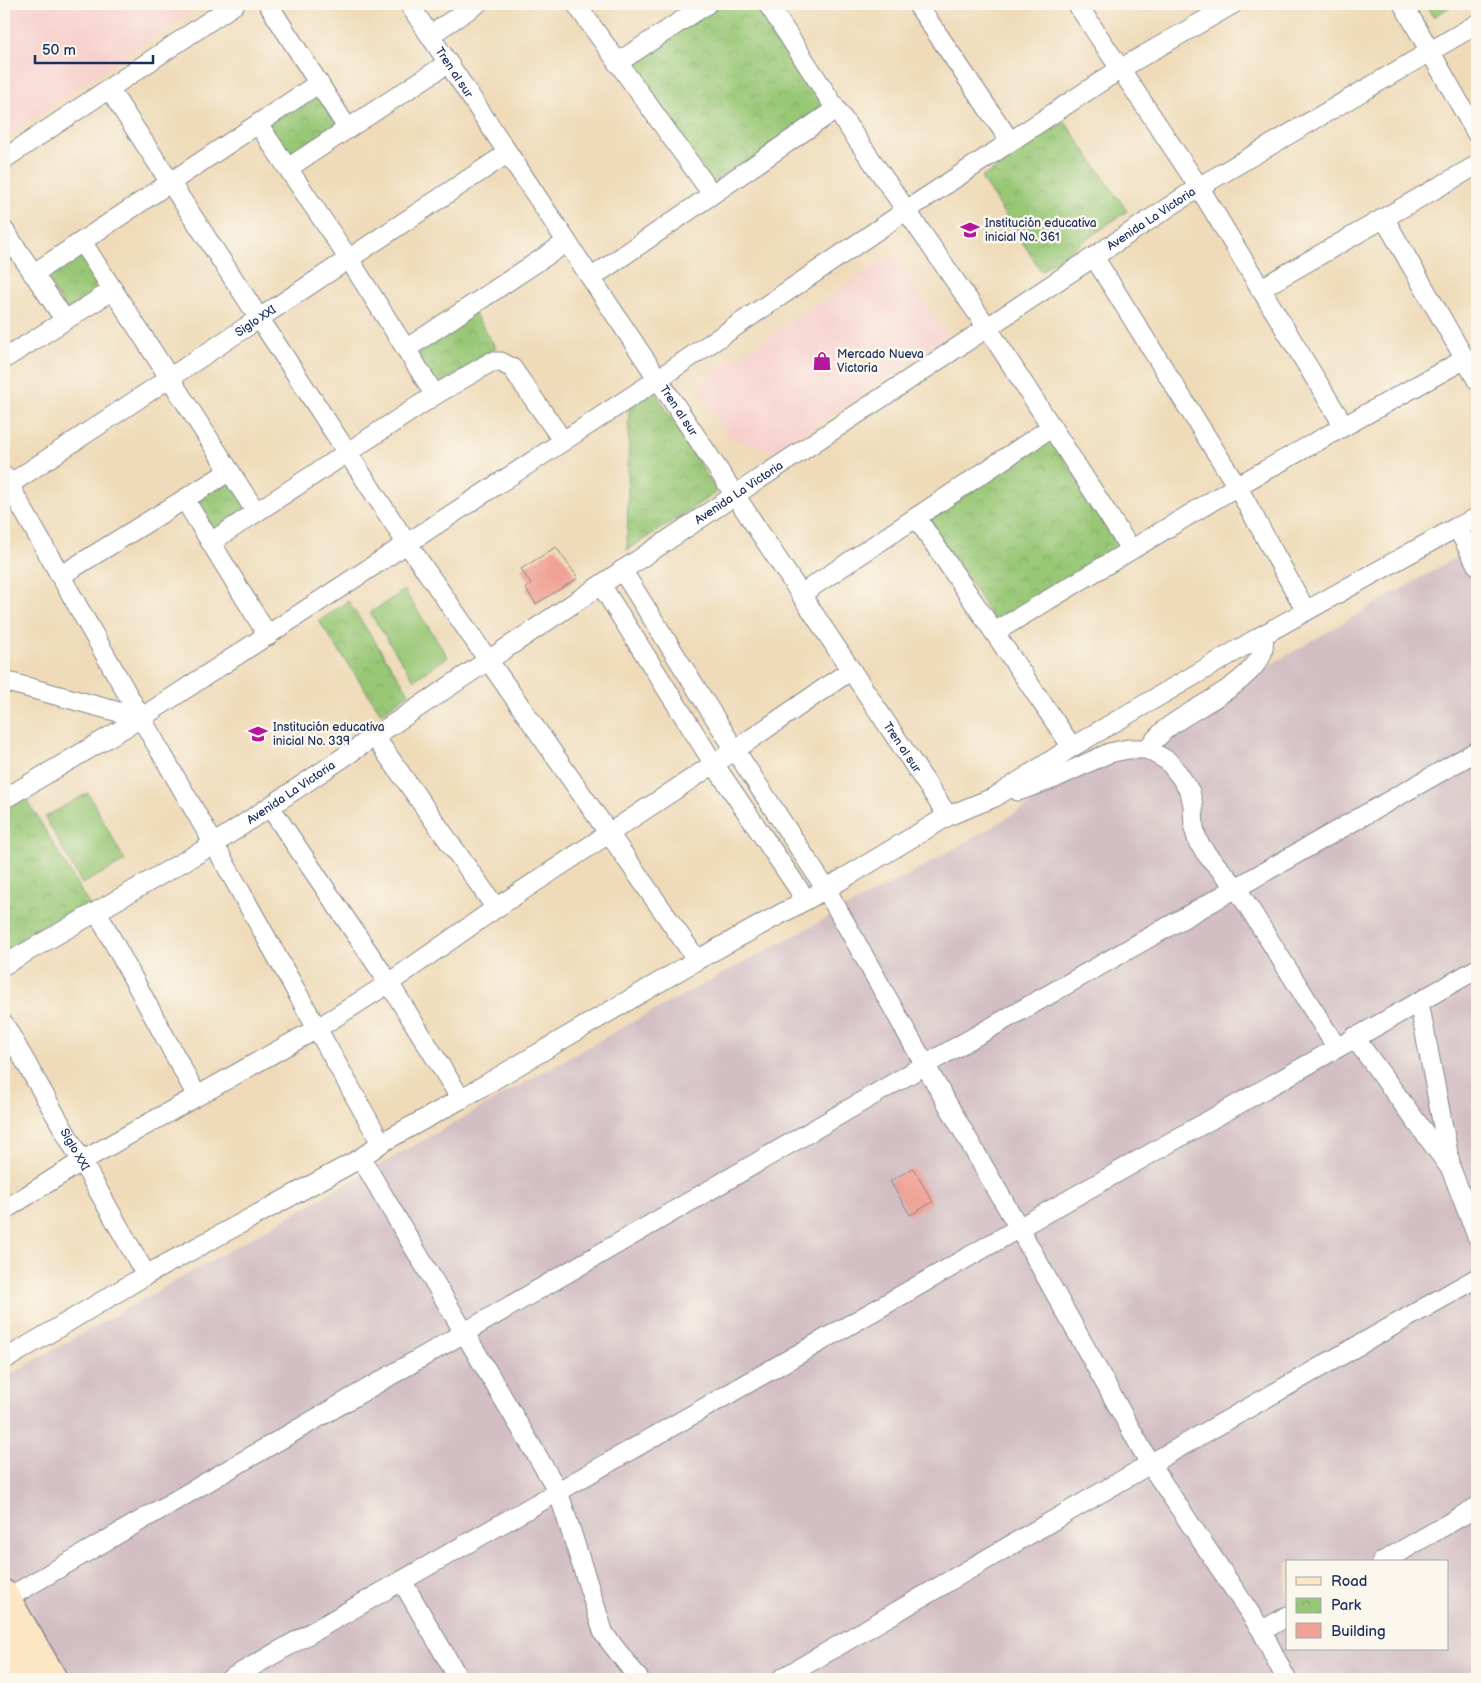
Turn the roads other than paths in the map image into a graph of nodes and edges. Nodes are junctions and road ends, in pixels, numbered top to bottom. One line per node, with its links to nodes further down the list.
1 (235, 4): 19 (street)
2 (268, 4): 18 (street)
3 (409, 4): 13 (street, Tren al sur)
4 (476, 4): 13 (street)
5 (576, 4): 15 (street)
6 (707, 4): 15 (street)
7 (768, 4): 20 (street)
8 (917, 4): 24 (street)
9 (1077, 4): 17 (street)
10 (1233, 4): 17 (street)
11 (1403, 4): 14 (street)
12 (1477, 24): 14 (street, Avenida La Victoria)
13 (430, 35): 16 (street, Tren al sur)
14 (1430, 51): 23 (street); 30 (street, Avenida La Victoria)
15 (617, 62): 31 (street)
16 (448, 63): 22 (street); 25 (street, Tren al sur)
17 (1120, 69): 24 (street); 30 (street)
18 (319, 83): 21 (street); 22 (street)
19 (108, 89): 26 (street); 29 (street)
20 (836, 109): 31 (street); 32 (street)
21 (258, 124): 28 (street); 29 (street)
22 (348, 129): 28 (street)
23 (1477, 134)
24 (1010, 141): 32 (street)
25 (508, 153): 36 (street, Tren al sur); 38 (street, Siglo XXI)
26 (4, 159)
27 (1477, 165): 33 (street)
28 (288, 168): 38 (street)
29 (170, 182): 35 (street); 43 (street)
30 (1199, 187): 37 (street, Avenida La Victoria); 41 (street)
31 (712, 194): 40 (street)
32 (907, 210): 45 (street); 50 (street)
33 (1384, 218): 41 (street); 48 (street)
34 (4, 230): 39 (street)
35 (82, 242): 39 (street); 42 (street)
36 (567, 242): 40 (street, Tren al sur); 46 (street)
37 (1094, 256): 45 (street, Avenida La Victoria); 59 (street)
38 (348, 259): 43 (street, Siglo XXI); 46 (street)
39 (33, 274): 44 (street)
40 (590, 278): 50 (street, Tren al sur)
41 (1260, 288): 53 (street)
42 (112, 290): 44 (street); 49 (street)
43 (259, 318): 49 (street, Siglo XXI); 56 (street)
44 (65, 320): 47 (street)
45 (987, 327): 54 (street); 60 (street, Avenida La Victoria)
46 (406, 349): 52 (street)
47 (4, 359)
48 (1465, 359): 51 (street); 53 (street)
49 (170, 379): 57 (street); 58 (street, Siglo XXI)
50 (658, 379): 55 (street); 60 (street, Tren al sur)
51 (1477, 380)
52 (435, 395): 55 (street); 56 (street)
53 (1344, 426): 59 (street)
54 (1052, 427): 63 (street); 68 (street)
55 (563, 441): 67 (street)
56 (347, 452): 62 (street); 67 (street)
57 (230, 471): 61 (street); 62 (street)
58 (5, 483): 71 (street)
59 (1238, 486): 68 (street); 74 (street)
60 (735, 495): 70 (street, Avenida La Victoria); 73 (street, Tren al sur)
61 (185, 500): 66 (street); 71 (street)
62 (256, 512): 66 (street)
63 (916, 517): 73 (street); 75 (street)
64 (1477, 518): 65 (street)
65 (1457, 527): 69 (street); 74 (street)
66 (211, 542): 77 (street)
67 (406, 542): 77 (street); 78 (street)
68 (1131, 550): 75 (street)
69 (1477, 565)
70 (622, 570): 72 (street, Avenida La Victoria); 84 (street)
71 (60, 576): 81 (street)
72 (601, 585): 78 (street, Avenida La Victoria); 87 (street)
73 (801, 594): 79 (street, Tren al sur)
74 (1306, 611): 76 (street)
75 (995, 632): 83 (street)
76 (1263, 635): 83 (street); 85 (street)
77 (268, 636): 81 (street)
78 (489, 660): 82 (street, Avenida La Victoria); 92 (street)
79 (851, 670): 84 (street); 91 (street, Tren al sur)
80 (4, 681): 81 (street)
81 (141, 718): 89 (street); 93 (street)
82 (374, 736): 90 (street, Avenida La Victoria); 97 (street)
83 (1072, 747): 88 (street)
84 (735, 750): 87 (street); 95 (street)
85 (1146, 750): 88 (street); 94 (street)
86 (1477, 751): 94 (street)
87 (714, 764): 92 (street); 96 (street)
88 (995, 797): 91 (street)
89 (4, 799)
90 (270, 807): 93 (street, Avenida La Victoria); 102 (street)
91 (948, 816): 95 (street)
92 (609, 833): 97 (street); 99 (street)
93 (214, 844): 98 (street, Avenida La Victoria); 105 (street)
94 (1236, 887): 107 (street); 108 (street)
95 (826, 889): 96 (street); 108 (street)
96 (806, 900): 99 (street)
97 (496, 908): 102 (street)
98 (97, 912): 100 (street, Avenida La Victoria); 109 (street)
99 (697, 960): 110 (street)
100 (4, 965)
101 (1477, 968): 103 (street)
102 (389, 983): 105 (street); 110 (street)
103 (1419, 1002): 106 (street); 114 (street)
104 (4, 1024): 113 (street, Siglo XXI)
105 (318, 1028): 109 (street); 111 (street)
106 (1354, 1037): 107 (street); 114 (street)
107 (1337, 1048): 116 (street)
108 (924, 1065): 116 (street); 120 (street)
109 (196, 1096): 113 (street)
110 (461, 1099): 111 (street)
111 (381, 1143): 112 (street)
112 (361, 1158): 118 (street); 120 (street)
113 (82, 1162): 115 (street); 118 (street, Siglo XXI)
114 (1452, 1169): 117 (street)
115 (4, 1210)
116 (1018, 1228): 122 (street); 123 (street)
117 (1477, 1236)
118 (146, 1275): 121 (street)
119 (1477, 1278): 122 (street)
120 (465, 1332): 123 (street); 127 (street)
121 (4, 1360)
122 (1150, 1464): 129 (street); 136 (street)
123 (558, 1491): 126 (street); 135 (street)
124 (1477, 1507): 125 (street)
125 (1385, 1560)
126 (402, 1581): 133 (street); 134 (street)
127 (5, 1597): 132 (street)
128 (1286, 1617): 129 (street)
129 (1262, 1631): 137 (street)
130 (4, 1640): 131 (street)
131 (26, 1679)
132 (54, 1679)
133 (230, 1679)
134 (459, 1679)
135 (639, 1679)
136 (781, 1679)
137 (1286, 1679)

